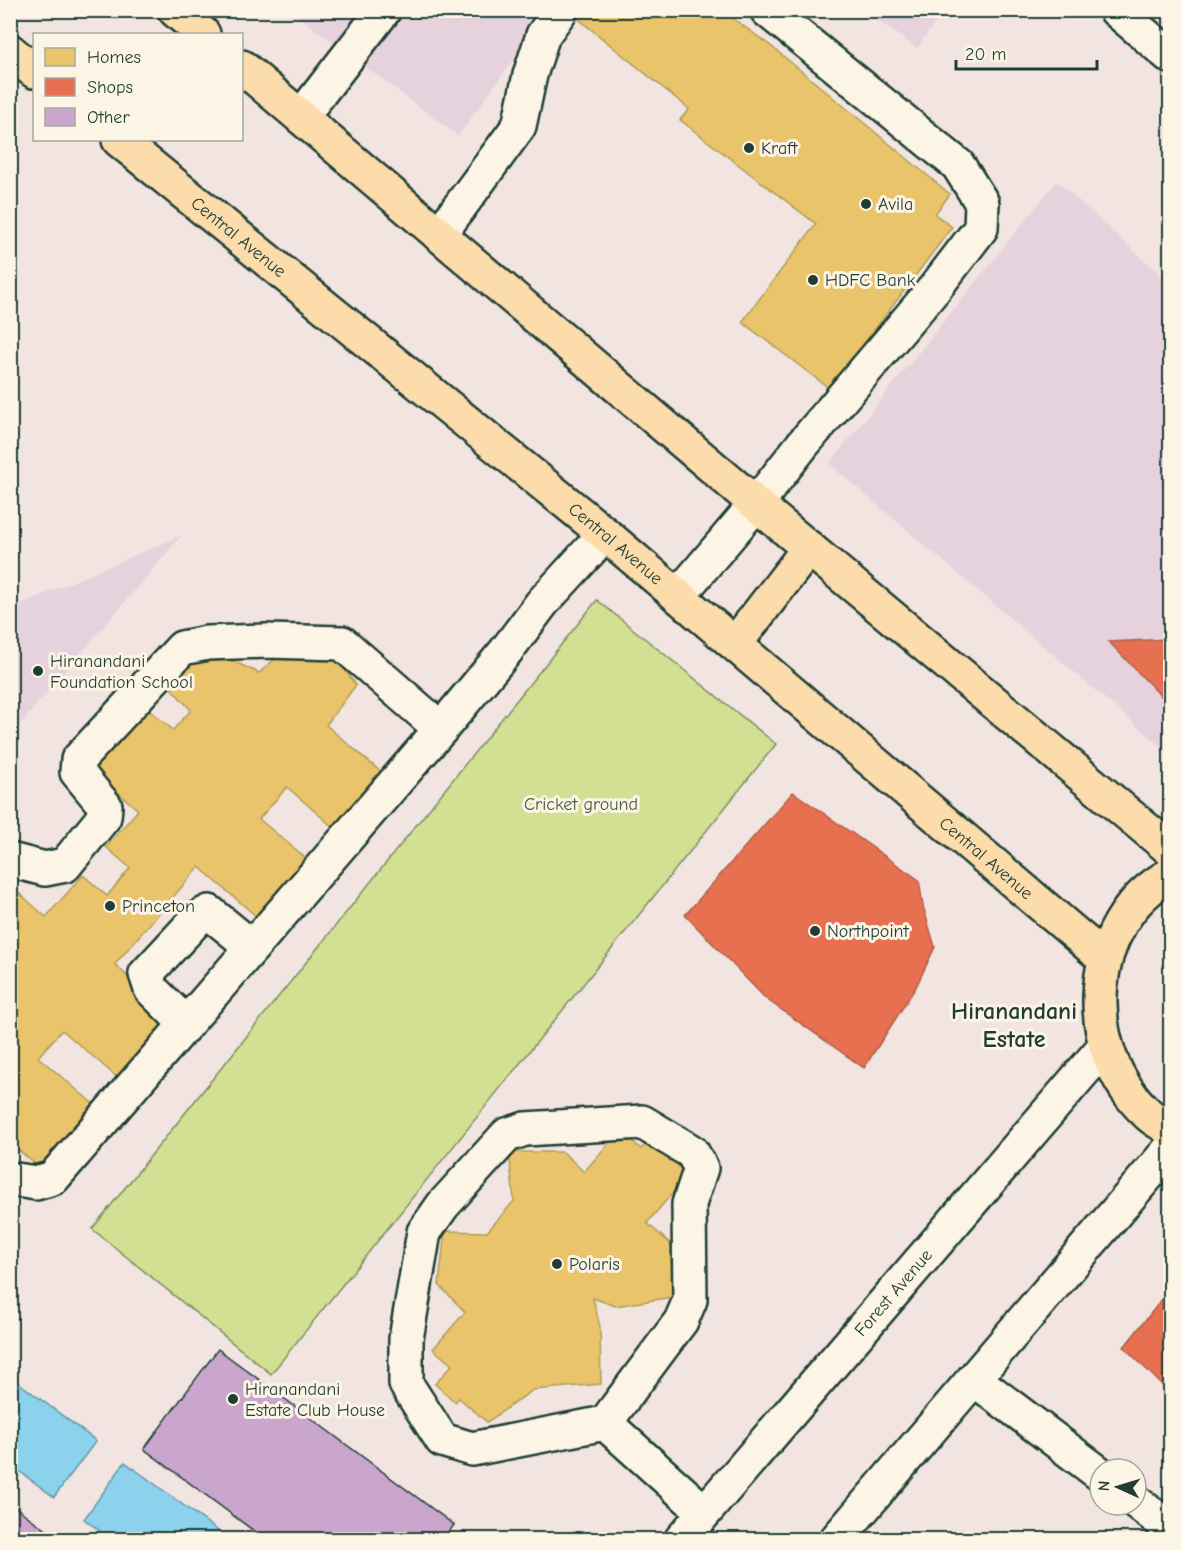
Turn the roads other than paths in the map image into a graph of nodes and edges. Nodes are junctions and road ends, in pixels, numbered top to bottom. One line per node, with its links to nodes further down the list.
1 (384, 10): 9 (street)
2 (561, 10): 11 (street)
3 (767, 10): 12 (street)
4 (1116, 10): 6 (street)
5 (10, 51): 8 (main road)
6 (1170, 56)
7 (243, 68): 9 (main road)
8 (33, 70)
9 (301, 117): 11 (main road)
10 (120, 141): 13 (main road, Central Avenue)
11 (439, 235): 12 (main road)
12 (756, 504): 14 (main road); 15 (street)
13 (605, 534): 15 (main road, Central Avenue); 17 (street)
14 (809, 548): 16 (main road); 18 (main road)
15 (678, 596): 16 (main road, Central Avenue)
16 (735, 644): 22 (main road, Central Avenue)
17 (441, 729): 19 (street); 21 (street)
18 (1170, 849)
19 (10, 860)
20 (1170, 875): 22 (main road)
21 (252, 947): 23 (street); 23 (street)
22 (1105, 959): 24 (main road)
23 (186, 1024): 27 (street)
24 (1105, 1046): 25 (main road); 32 (street, Forest Avenue)
25 (1170, 1129)
26 (1170, 1149): 28 (street)
27 (10, 1179)
28 (974, 1379): 30 (street); 35 (street)
29 (604, 1423): 29 (street); 32 (street)
30 (1088, 1465)
31 (1148, 1511): 33 (street)
32 (704, 1512): 34 (street, Forest Avenue)
33 (1170, 1528)
34 (681, 1539)
35 (836, 1539)

